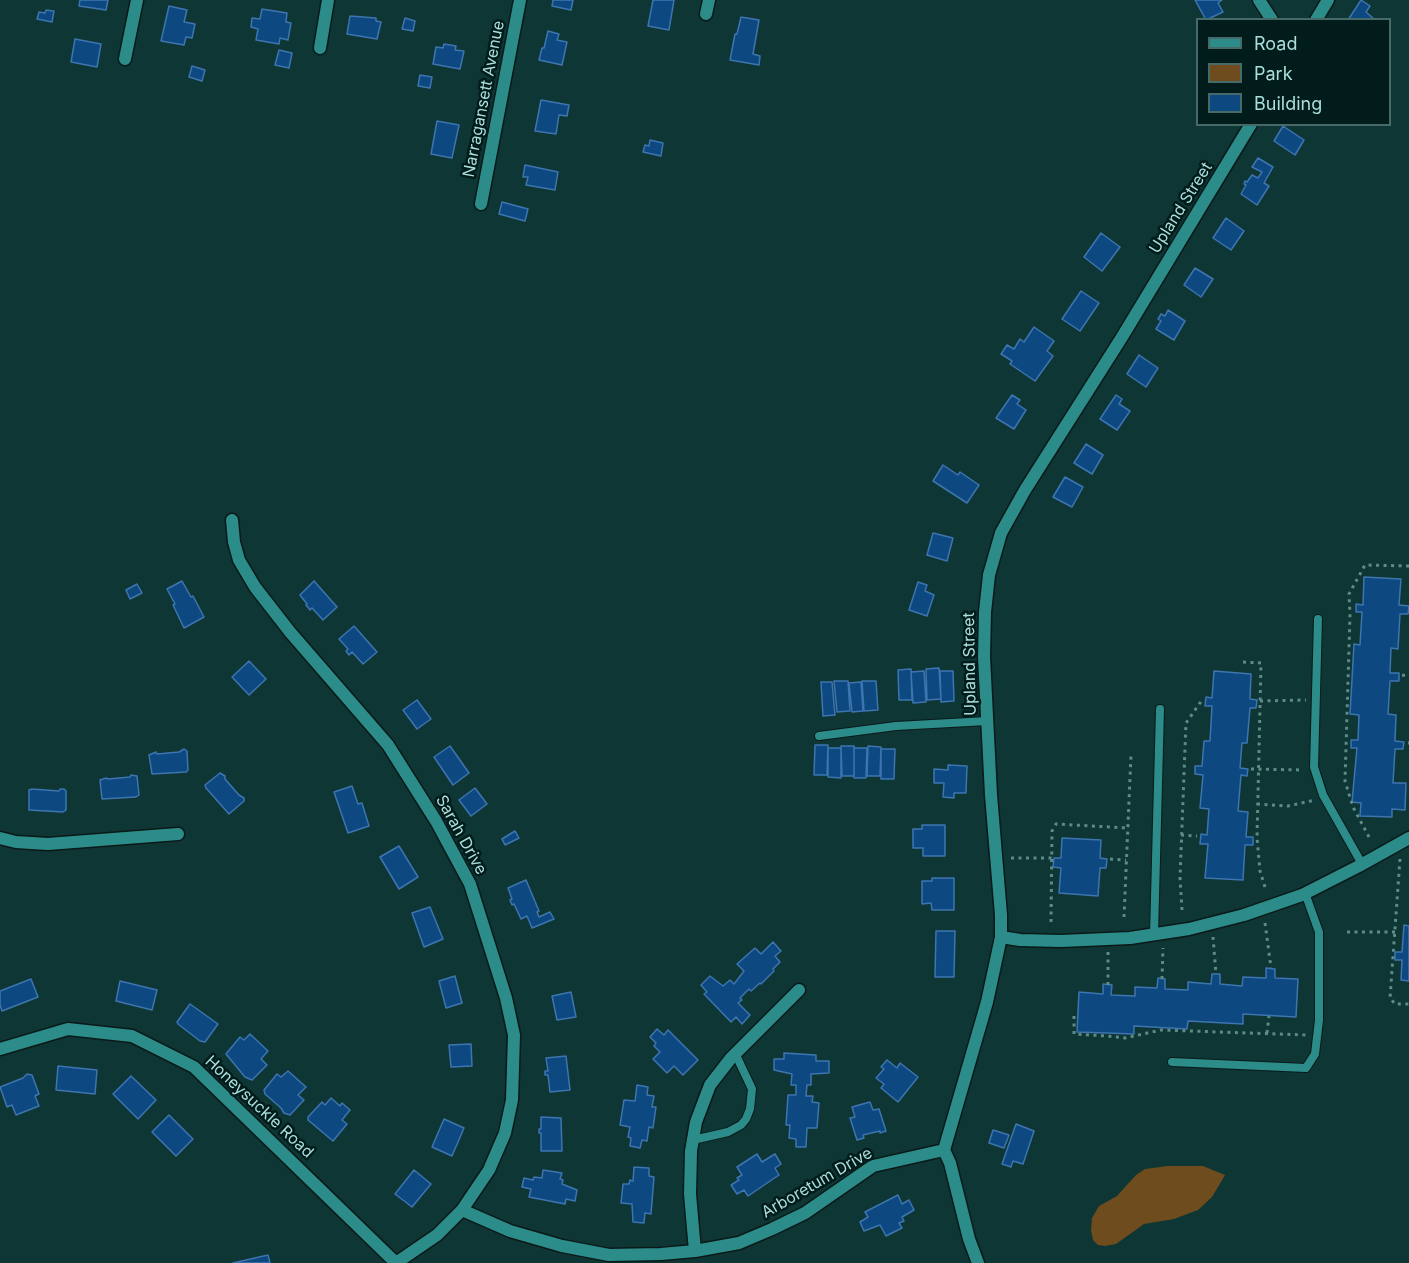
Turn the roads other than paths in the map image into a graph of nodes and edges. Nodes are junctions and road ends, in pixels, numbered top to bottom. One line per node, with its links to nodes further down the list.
1 (137, 0): 11 (street)
2 (328, 0): 10 (street)
3 (520, 0): 13 (street, Narragansett Avenue)
4 (709, 0): 7 (street)
5 (1259, 0): 8 (street)
6 (1328, 0): 9 (street)
7 (706, 14)
8 (1271, 18)
9 (1317, 18)
10 (320, 48)
11 (125, 59)
12 (1250, 126): 17 (street, Upland Street)
13 (481, 204)
14 (232, 520): 32 (street, Sarah Drive)
15 (1317, 619): 22 (lane)
16 (1160, 709): 24 (lane)
17 (987, 721): 18 (lane); 25 (street, Upland Street)
18 (819, 736)
19 (178, 834): 20 (street)
20 (0, 837)
21 (1409, 838): 22 (street)
22 (1362, 864): 23 (street)
23 (1305, 893): 24 (street); 29 (lane)
24 (1154, 934): 25 (street)
25 (1001, 937): 31 (street, Upland Street)
26 (799, 990): 28 (street)
27 (0, 1049): 35 (street, Honeysuckle Road)
28 (735, 1053): 30 (street); 30 (lane)
29 (1172, 1062)
30 (693, 1140): 33 (street)
31 (944, 1150): 33 (street, Arboretum Drive); 36 (street)
32 (462, 1210): 34 (street, Arboretum Drive); 35 (street, Sarah Drive)
33 (695, 1251): 34 (street, Arboretum Drive)
34 (647, 1259)
35 (396, 1263)
36 (978, 1263)

